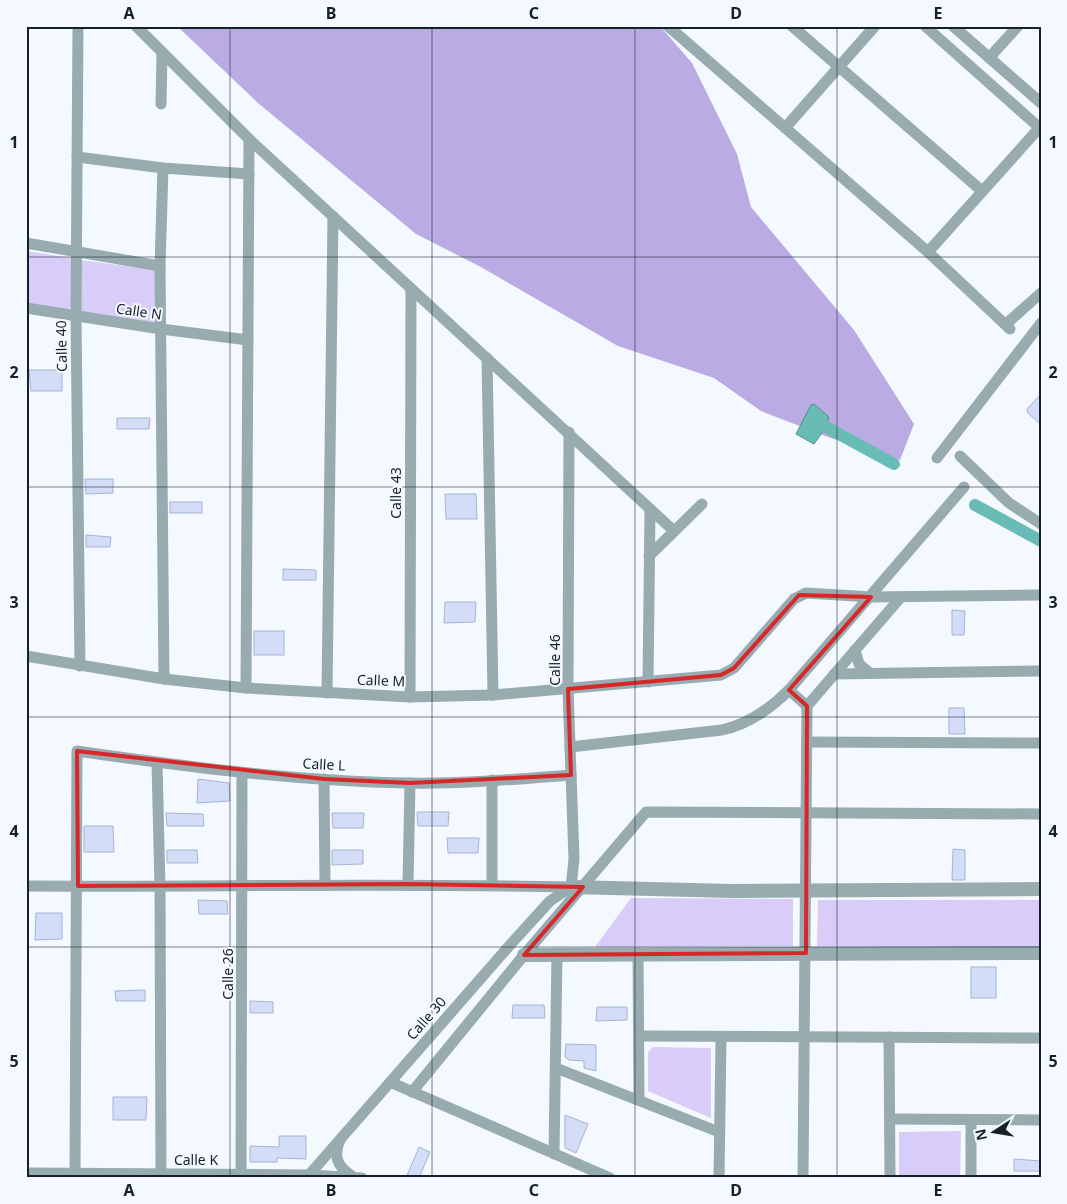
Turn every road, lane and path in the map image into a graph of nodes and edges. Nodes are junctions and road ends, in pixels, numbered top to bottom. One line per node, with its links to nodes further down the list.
1 (78, 26): 17 (street, Calle 40)
2 (136, 26): 9 (street)
3 (668, 26): 15 (street)
4 (792, 26): 11 (street)
5 (875, 26): 11 (street)
6 (925, 26): 14 (street)
7 (953, 26): 10 (street)
8 (1018, 26): 10 (street)
9 (162, 54): 13 (street); 16 (street)
10 (989, 58): 12 (street)
11 (838, 66): 15 (street); 20 (street)
12 (1041, 103)
13 (161, 104)
14 (1040, 127): 20 (street)
15 (785, 128): 23 (street)
16 (249, 139): 19 (street); 21 (street)
17 (77, 157): 18 (street); 24 (street, Calle 40)
18 (163, 168): 19 (street); 25 (street)
19 (249, 174): 32 (street)
20 (982, 190): 23 (street)
21 (333, 216): 26 (street); 57 (street)
22 (26, 243): 24 (street)
23 (928, 252): 27 (street)
24 (77, 253): 25 (street); 29 (street, Calle 40)
25 (160, 266): 31 (street)
26 (411, 289): 33 (street); 59 (street, Calle 43)
27 (1041, 293)
28 (26, 308): 29 (street, Calle N)
29 (76, 317): 31 (street, Calle N); 48 (street, Calle 40)
30 (1041, 323): 36 (street)
31 (161, 329): 32 (street, Calle N); 52 (street)
32 (248, 340): 54 (street)
33 (487, 358): 34 (street); 58 (street)
34 (569, 432): 39 (street); 55 (street, Calle 46)
35 (960, 456): 40 (street)
36 (937, 458)
37 (964, 487): 44 (street)
38 (702, 504): 41 (street)
39 (650, 511): 41 (street); 42 (street)
40 (1041, 524)
41 (674, 531): 42 (street)
42 (649, 556): 53 (street)
43 (1041, 595): 45 (street)
44 (871, 597): 45 (street); 53 (street, Calle M); 56 (street)
45 (902, 597): 46 (street)
46 (854, 650): 50 (street); 51 (street)
47 (26, 656): 48 (street, Calle M)
48 (80, 666): 52 (street, Calle M)
49 (1041, 671): 50 (street)
50 (870, 673): 51 (street)
51 (834, 674): 60 (street)
52 (164, 679): 54 (street, Calle M)
53 (648, 682): 55 (street, Calle M)
54 (246, 688): 57 (street, Calle M)
55 (568, 689): 58 (street, Calle M); 63 (street, Calle 46)
56 (789, 690): 60 (street); 63 (street)
57 (327, 693): 59 (street, Calle M)
58 (493, 695): 59 (street, Calle M)
59 (410, 697)
60 (807, 706): 61 (street)
61 (807, 742): 62 (street); 70 (street)
62 (1041, 743)
63 (570, 747): 66 (street, Calle 46)
64 (158, 763): 65 (street, Calle L); 76 (street, Calle L); 77 (street)
65 (242, 773): 67 (street, Calle L); 78 (street, Calle 26)
66 (571, 775): 68 (street, Calle L); 79 (street, Calle 46)
67 (324, 779): 69 (street, Calle L); 73 (street)
68 (492, 780): 69 (street, Calle L); 74 (street)
69 (410, 783): 72 (street)
70 (805, 814): 71 (street); 79 (street); 80 (street)
71 (1041, 814)
72 (408, 884): 73 (street); 74 (street)
73 (325, 885): 78 (street)
74 (492, 885): 79 (street)
75 (26, 886): 76 (street)
76 (78, 886): 77 (street); 104 (street)
77 (160, 887): 78 (street); 105 (street)
78 (242, 887): 106 (street, Calle 26)
79 (577, 887): 80 (street); 82 (street, Calle 30); 87 (street)
80 (806, 890): 81 (street); 84 (street)
81 (1041, 890)
82 (510, 945): 87 (street); 94 (street, Calle 30)
83 (638, 953): 84 (street); 86 (street); 88 (street)
84 (806, 953): 85 (street); 90 (street)
85 (1041, 953)
86 (556, 954): 87 (street); 93 (street)
87 (524, 955): 95 (street)
88 (639, 1036): 89 (street); 96 (street)
89 (721, 1038): 90 (street); 100 (street)
90 (805, 1038): 91 (street); 112 (street)
91 (889, 1038): 92 (street); 97 (street)
92 (1041, 1038)
93 (556, 1068): 96 (street); 102 (street)
94 (390, 1082): 95 (street); 101 (street, Calle 30)
95 (412, 1092): 102 (street)
96 (639, 1099): 100 (street)
97 (890, 1119): 98 (street); 113 (street)
98 (971, 1120): 99 (street); 114 (street)
99 (1041, 1120)
100 (719, 1132): 111 (street)
101 (342, 1136): 108 (street, Calle 30); 109 (street)
102 (554, 1154): 110 (street)
103 (30, 1173): 104 (street, Calle K)
104 (75, 1173): 105 (street, Calle K)
105 (161, 1174): 107 (street, Calle K)
106 (241, 1174): 107 (street, Calle K); 108 (street, Calle K)
107 (217, 1176)
108 (309, 1176): 109 (street, Calle K)
109 (357, 1177)
110 (610, 1178)
111 (719, 1178)
112 (803, 1178)
113 (890, 1178)
114 (972, 1178)

